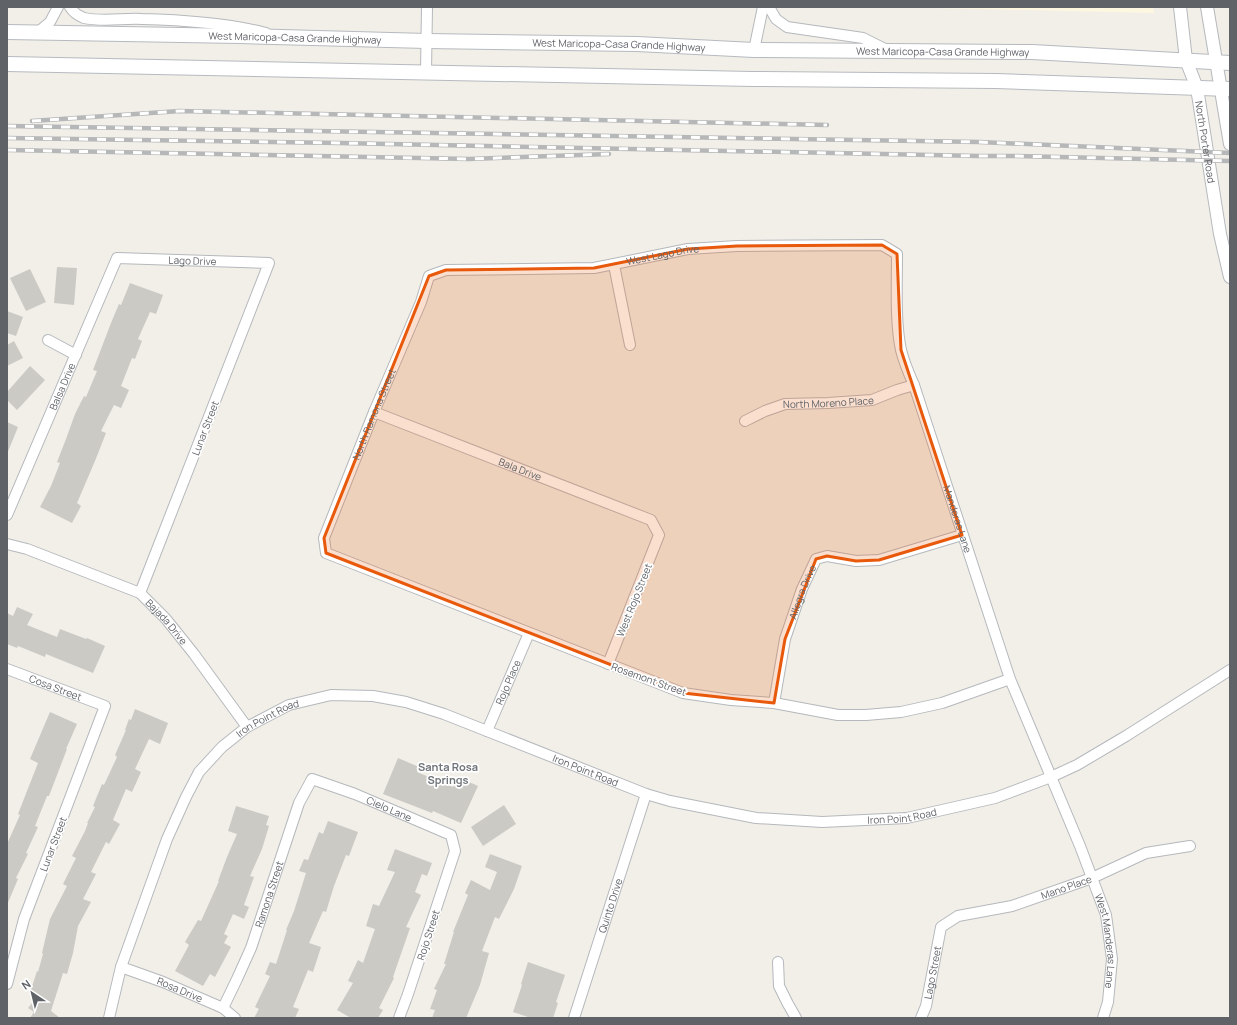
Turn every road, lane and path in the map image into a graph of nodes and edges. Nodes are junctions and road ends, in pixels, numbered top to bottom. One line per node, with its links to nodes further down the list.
1 (58, 7): 9 (street)
2 (70, 7): 10 (street)
3 (427, 7): 11 (street)
4 (763, 7): 12 (street)
5 (769, 7): 13 (street)
6 (1180, 7): 14 (street, North Porter Road)
7 (1206, 7): 15 (street)
8 (7, 32): 9 (main road, West Maricopa-Casa Grande Highway)
9 (37, 33): 10 (main road, West Maricopa-Casa Grande Highway)
10 (286, 37): 11 (main road, West Maricopa-Casa Grande Highway)
11 (427, 41): 12 (main road, West Maricopa-Casa Grande Highway); 18 (street)
12 (754, 50): 13 (main road, West Maricopa-Casa Grande Highway)
13 (889, 51): 14 (main road, West Maricopa-Casa Grande Highway)
14 (1186, 60): 15 (main road, West Maricopa-Casa Grande Highway); 19 (street, North Porter Road)
15 (1215, 62): 16 (main road, West Maricopa-Casa Grande Highway); 20 (street)
16 (1230, 63)
17 (7, 64): 18 (main road)
18 (426, 72): 19 (main road)
19 (1197, 88): 20 (main road); 27 (street, North Porter Road)
20 (1225, 89): 21 (street)
21 (1230, 144)
22 (897, 254): 25 (street, West Lago Drive); 31 (street, Manderas Lane)
23 (116, 258): 24 (street, Lago Drive); 30 (street, Balsa Drive)
24 (269, 263): 39 (street, Lunar Street)
25 (614, 265): 26 (street, West Lago Drive); 29 (street)
26 (429, 276): 32 (street, North Ramona Street)
27 (1230, 278)
28 (48, 340): 30 (street)
29 (630, 345)
30 (76, 355): 34 (street, Balsa Drive)
31 (914, 385): 33 (street, North Moreno Place); 36 (street, Manderas Lane)
32 (374, 412): 35 (street, Bala Drive); 38 (street, North Ramona Street)
33 (745, 421)
34 (7, 515)
35 (659, 535): 41 (street, West Rojo Street)
36 (962, 535): 44 (street, Manderas Lane); 45 (street, Allegra Drive)
37 (7, 544): 39 (street, Bajada Drive)
38 (326, 553): 40 (street, Rosemont Street)
39 (140, 593): 47 (street, Bajada Drive)
40 (529, 633): 41 (street, Rosemont Street); 48 (street, Rojo Place)
41 (608, 664): 45 (street, Rosemont Street)
42 (7, 669): 46 (street, Cosa Street)
43 (1230, 670): 49 (street, Iron Point Road)
44 (1010, 679): 45 (street, Rosemont Street); 49 (street, Manderas Lane)
45 (774, 704)
46 (105, 706): 58 (street, Lunar Street)
47 (246, 727): 48 (street, Iron Point Road); 57 (street, Iron Point Road)
48 (487, 731): 51 (street, Iron Point Road)
49 (1051, 777): 51 (street, Iron Point Road); 54 (street, West Manderas Lane)
50 (312, 779): 53 (street, Cielo Lane); 59 (street, Ramona Street)
51 (646, 794): 63 (street, Quinto Drive)
52 (1190, 846): 54 (street, Mano Place)
53 (456, 851): 62 (street, Rojo Street)
54 (1092, 878): 55 (street, Mano Place); 66 (street, West Manderas Lane)
55 (941, 927): 65 (street, Lago Street)
56 (778, 962): 64 (street)
57 (121, 967): 59 (street, Rosa Drive); 60 (street, Iron Point Road)
58 (7, 984)
59 (223, 1008): 61 (street, Rosa Drive)
60 (109, 1018)
61 (235, 1018)
62 (399, 1018)
63 (574, 1018)
64 (796, 1018)
65 (921, 1018)
66 (1103, 1018)

